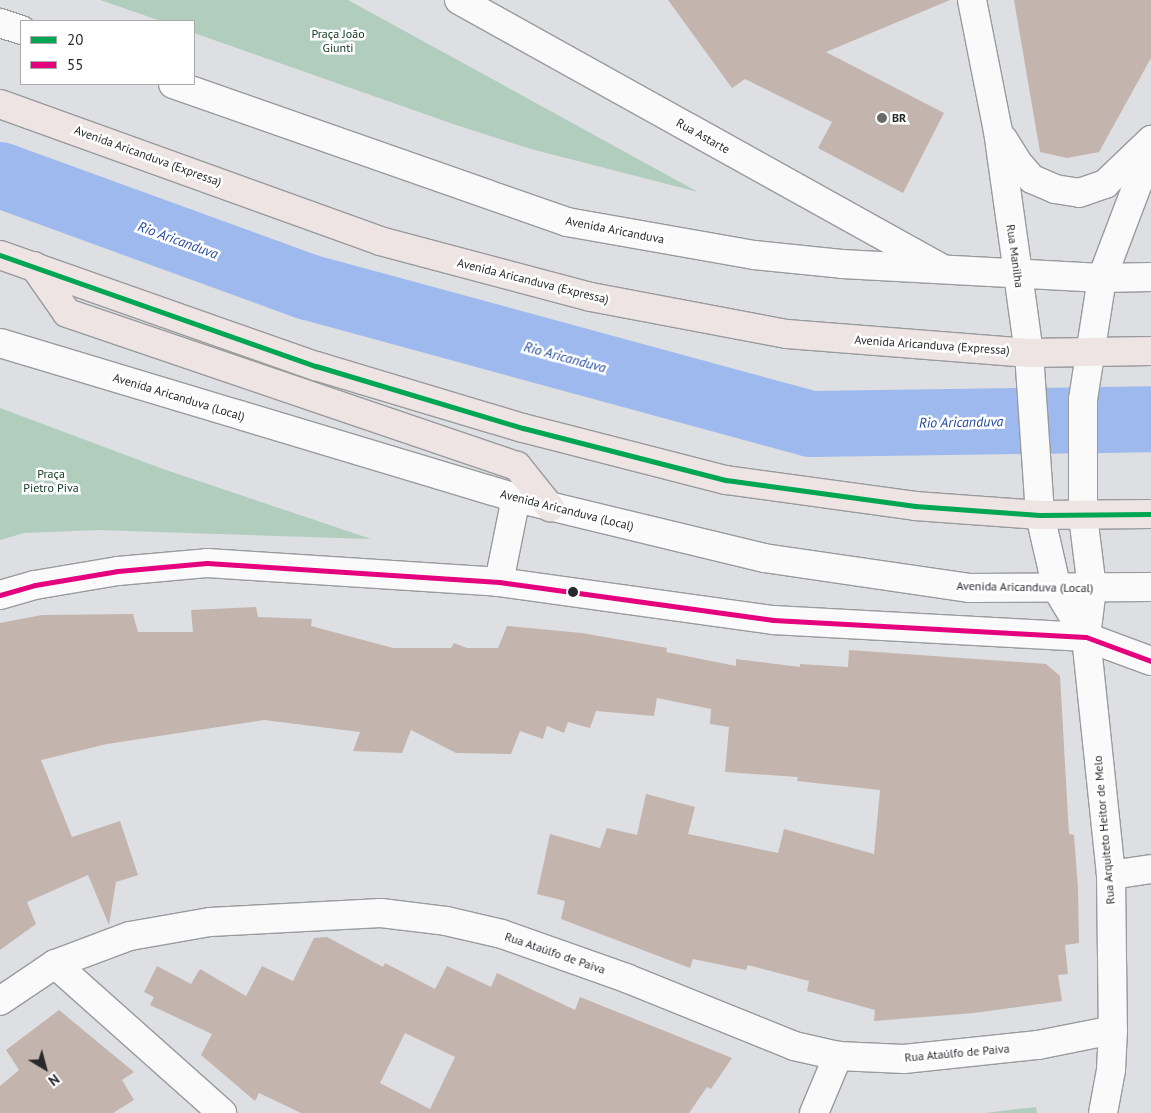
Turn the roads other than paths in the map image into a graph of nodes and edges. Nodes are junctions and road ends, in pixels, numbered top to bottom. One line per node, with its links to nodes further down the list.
1 (459, 0): 12 (street, Rua Astarte)
2 (972, 0): 7 (street, Rua Manilha)
3 (0, 23): 4 (street)
4 (20, 30)
5 (176, 85): 12 (street, Avenida Aricanduva)
6 (0, 104): 18 (highway, Avenida Aricanduva (Expressa))
7 (998, 131): 8 (street); 13 (street, Rua Manilha)
8 (1151, 140)
9 (1151, 149): 15 (street, Rua Arquiteto Heitor de Melo)
10 (0, 255): 11 (highway)
11 (34, 266): 21 (highway); 23 (highway)
12 (947, 271): 13 (street, Avenida Aricanduva)
13 (1018, 274): 15 (street); 18 (street, Rua Manilha)
14 (1151, 277): 15 (street)
15 (1102, 278): 19 (street, Rua Arquiteto Heitor de Melo)
16 (0, 343): 20 (street, Avenida Aricanduva (Local))
17 (1151, 350): 19 (highway, Avenida Aricanduva (Expressa))
18 (1029, 353): 19 (highway, Avenida Aricanduva (Expressa)); 23 (street, Rua Manilha)
19 (1088, 353): 24 (street, Rua Arquiteto Heitor de Melo)
20 (516, 498): 21 (street, Avenida Aricanduva (Local)); 25 (street)
21 (550, 506): 28 (street, Avenida Aricanduva (Local))
22 (1151, 514): 24 (highway)
23 (1040, 515): 24 (highway); 28 (street, Rua Arquiteto Heitor de Melo)
24 (1082, 516): 27 (street, Rua Arquiteto Heitor de Melo)
25 (499, 582): 29 (street); 30 (street)
26 (1151, 587): 27 (street, Avenida Aricanduva (Local))
27 (1092, 588): 28 (street, Avenida Aricanduva (Local)); 30 (street, Rua Arquiteto Heitor de Melo)
28 (1057, 589): 30 (street, Rua Arquiteto Heitor de Melo)
29 (0, 596)
30 (1086, 637): 31 (street); 33 (street, Rua Arquiteto Heitor de Melo)
31 (1151, 661)
32 (1151, 870): 33 (street)
33 (1110, 875): 36 (street, Rua Arquiteto Heitor de Melo)
34 (55, 964): 35 (street, Rua Ataúlfo de Paiva); 37 (street, Rua Ataúlfo de Paiva); 38 (street)
35 (0, 1001)
36 (1113, 1030): 37 (street, Rua Ataúlfo de Paiva); 40 (street, Rua Arquiteto Heitor de Melo)
37 (838, 1056): 39 (street)
38 (222, 1113)
39 (814, 1113)
40 (1103, 1113)

